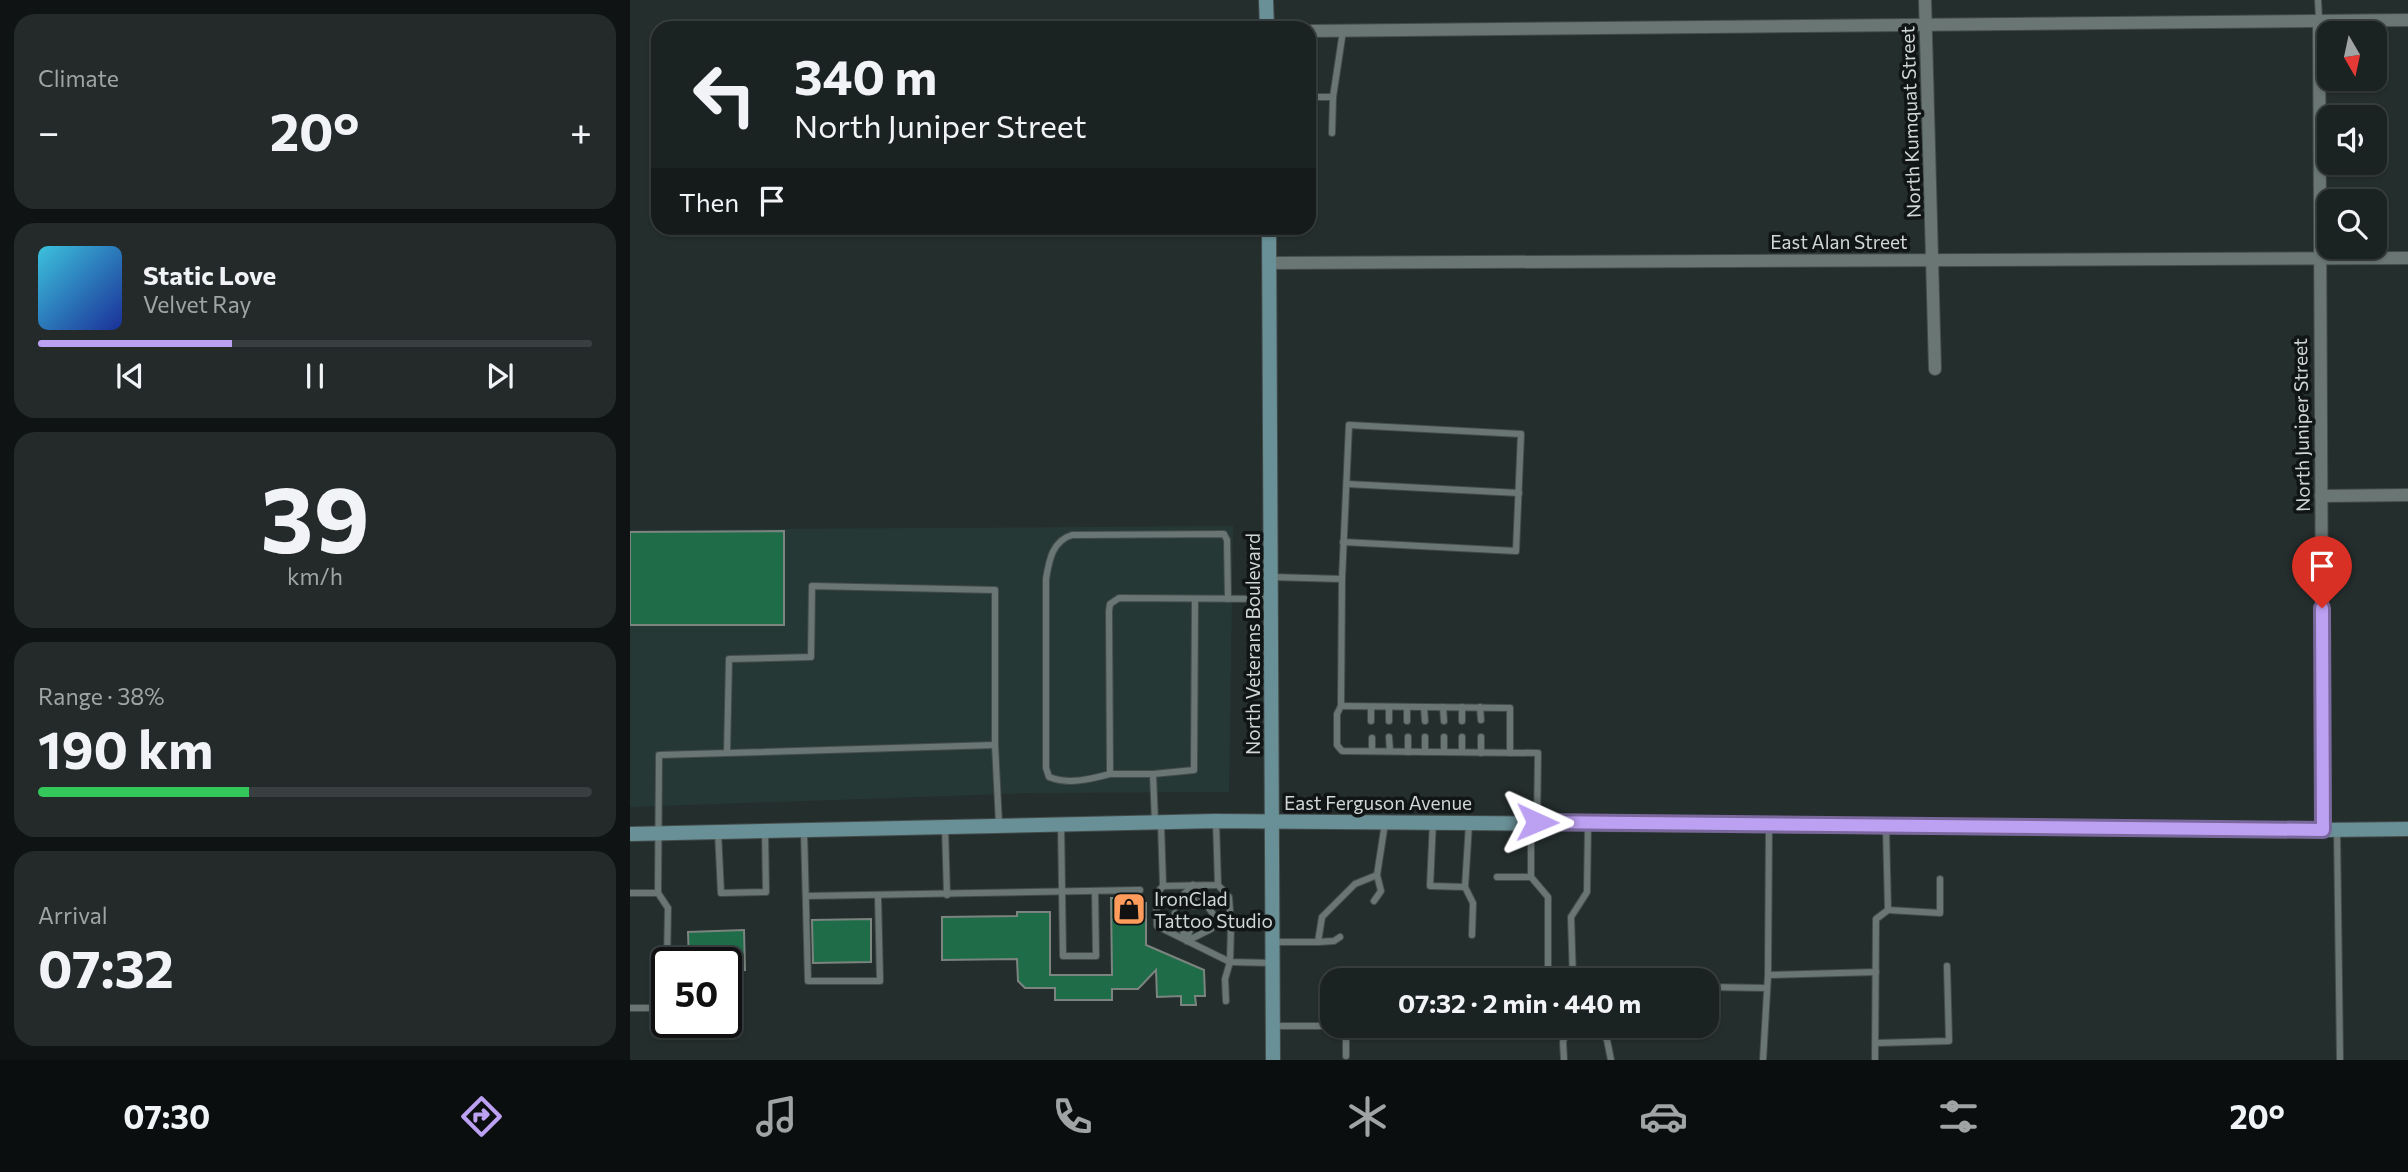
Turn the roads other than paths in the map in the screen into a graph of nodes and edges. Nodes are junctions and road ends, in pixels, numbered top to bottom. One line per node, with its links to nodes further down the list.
1 (1266, 0): 6 (main road)
2 (1925, 0): 7 (street, North Kumquat Street)
3 (2318, 0): 5 (lane)
4 (2408, 19): 5 (street)
5 (2319, 20): 7 (street); 16 (street, North Juniper Street)
6 (1267, 21)
7 (1926, 26): 9 (street); 15 (street, North Kumquat Street)
8 (1316, 31): 9 (street)
9 (1343, 31): 11 (lane)
10 (1316, 97): 11 (lane)
11 (1333, 97): 12 (lane)
12 (1332, 133)
13 (1269, 235): 17 (main road, North Veterans Boulevard)
14 (2408, 258): 16 (street, East Alan Street)
15 (1933, 260): 16 (street, East Alan Street); 17 (street, East Alan Street); 18 (street, North Kumquat Street)
16 (2319, 260): 22 (street, North Juniper Street)
17 (1269, 263): 24 (main road, North Veterans Boulevard)
18 (1935, 369)
19 (1347, 484): 20 (lane); 20 (lane); 23 (lane)
20 (1519, 494): 23 (lane)
21 (2408, 495): 22 (street)
22 (2322, 496): 78 (street, North Juniper Street)
23 (1343, 542): 25 (lane)
24 (1270, 578): 25 (lane); 28 (main road, North Veterans Boulevard)
25 (1342, 579): 29 (lane)
26 (1195, 599): 27 (lane); 61 (lane); 62 (lane)
27 (1228, 599): 28 (lane); 61 (lane)
28 (1271, 599): 64 (main road, North Veterans Boulevard)
29 (1341, 706): 30 (lane); 52 (lane)
30 (1371, 707): 31 (lane); 38 (lane)
31 (1389, 707): 32 (lane); 39 (lane)
32 (1407, 707): 33 (lane); 40 (lane)
33 (1424, 707): 34 (lane); 41 (lane)
34 (1443, 707): 35 (lane); 42 (lane)
35 (1462, 707): 36 (lane); 43 (lane)
36 (1480, 707): 37 (lane); 60 (lane)
37 (1480, 720)
38 (1371, 721)
39 (1389, 721)
40 (1407, 721)
41 (1425, 721)
42 (1444, 721)
43 (1462, 721)
44 (1371, 737): 52 (lane)
45 (1390, 737): 53 (lane)
46 (1408, 737): 54 (lane)
47 (1425, 737): 55 (lane)
48 (1444, 737): 56 (lane)
49 (1462, 737): 57 (lane)
50 (1481, 737): 58 (lane)
51 (995, 745): 59 (lane); 59 (lane); 73 (lane)
52 (1372, 751): 53 (lane)
53 (1390, 751): 54 (lane)
54 (1408, 752): 55 (lane)
55 (1425, 752): 56 (lane)
56 (1444, 752): 57 (lane)
57 (1462, 752): 58 (lane)
58 (1480, 752): 60 (lane)
59 (727, 753): 81 (lane)
60 (1510, 753): 69 (lane)
61 (1110, 774): 62 (lane)
62 (1153, 774): 67 (lane)
63 (1216, 821): 64 (main road, East Ferguson Avenue); 67 (main road, East Ferguson Avenue); 88 (lane)
64 (1271, 821): 65 (main road, East Ferguson Avenue); 107 (main road, North Veterans Boulevard)
65 (1385, 821): 66 (main road, East Ferguson Avenue); 83 (lane)
66 (1433, 821): 68 (main road, East Ferguson Avenue); 90 (lane)
67 (1158, 822): 71 (main road, East Ferguson Avenue); 89 (lane)
68 (1469, 822): 69 (main road, East Ferguson Avenue); 90 (lane)
69 (1534, 822): 70 (main road, East Ferguson Avenue); 85 (lane)
70 (1588, 823): 72 (main road, East Ferguson Avenue); 119 (lane)
71 (1061, 824): 73 (main road, East Ferguson Avenue); 94 (lane)
72 (1769, 825): 74 (main road, East Ferguson Avenue); 121 (lane)
73 (999, 826): 75 (main road, East Ferguson Avenue)
74 (1886, 826): 78 (main road, East Ferguson Avenue); 102 (lane)
75 (945, 827): 77 (main road, East Ferguson Avenue); 96 (lane)
76 (2408, 829): 78 (main road, East Ferguson Avenue)
77 (804, 830): 79 (main road, East Ferguson Avenue); 97 (lane)
78 (2330, 830): 139 (lane)
79 (765, 831): 80 (main road, East Ferguson Avenue); 80 (lane)
80 (718, 832): 81 (main road, East Ferguson Avenue)
81 (659, 833): 82 (main road, East Ferguson Avenue); 93 (lane)
82 (630, 834)
83 (1377, 875): 100 (lane); 113 (lane)
84 (1497, 877): 85 (lane)
85 (1531, 877): 118 (lane)
86 (1940, 879): 102 (lane)
87 (1193, 885): 88 (lane); 89 (lane); 99 (lane); 101 (lane); 104 (lane)
88 (1219, 885): 106 (lane)
89 (1163, 886): 111 (lane)
90 (1465, 887): 109 (lane)
91 (1140, 890): 92 (lane)
92 (1095, 891): 94 (lane); 94 (lane)
93 (658, 892): 95 (lane); 114 (lane)
94 (1063, 892): 96 (lane)
95 (630, 893)
96 (947, 895): 98 (lane)
97 (806, 896): 98 (lane); 98 (lane)
98 (878, 896)
99 (1178, 900)
100 (1374, 901)
101 (1195, 906)
102 (1888, 911): 120 (lane)
103 (1175, 914): 111 (lane)
104 (1213, 914)
105 (1192, 920): 111 (lane)
106 (1231, 926): 107 (lane); 115 (lane)
107 (1272, 927): 112 (main road, North Veterans Boulevard)
108 (1212, 929): 111 (lane)
109 (1472, 935)
110 (1340, 937): 113 (lane)
111 (1187, 941): 115 (lane)
112 (1272, 942): 113 (lane); 116 (main road, North Veterans Boulevard)
113 (1318, 942)
114 (667, 947)
115 (1230, 962): 116 (lane); 124 (lane)
116 (1272, 963): 127 (main road, North Veterans Boulevard)
117 (1947, 966): 132 (lane)
118 (1548, 968)
119 (1573, 968)
120 (1876, 972): 121 (lane); 132 (lane)
121 (1768, 975): 123 (lane)
122 (1719, 988): 123 (lane)
123 (1767, 988): 137 (lane)
124 (1226, 1001)
125 (630, 1008): 126 (lane)
126 (651, 1008)
127 (1273, 1026): 128 (lane); 134 (main road, North Veterans Boulevard)
128 (1320, 1026)
129 (1346, 1038): 133 (lane)
130 (1564, 1038): 135 (lane)
131 (1606, 1038): 136 (lane)
132 (1877, 1043): 138 (lane)
133 (1346, 1056)
134 (1273, 1060)
135 (1564, 1060)
136 (1611, 1060)
137 (1763, 1060)
138 (1875, 1060)
139 (2340, 1060)

